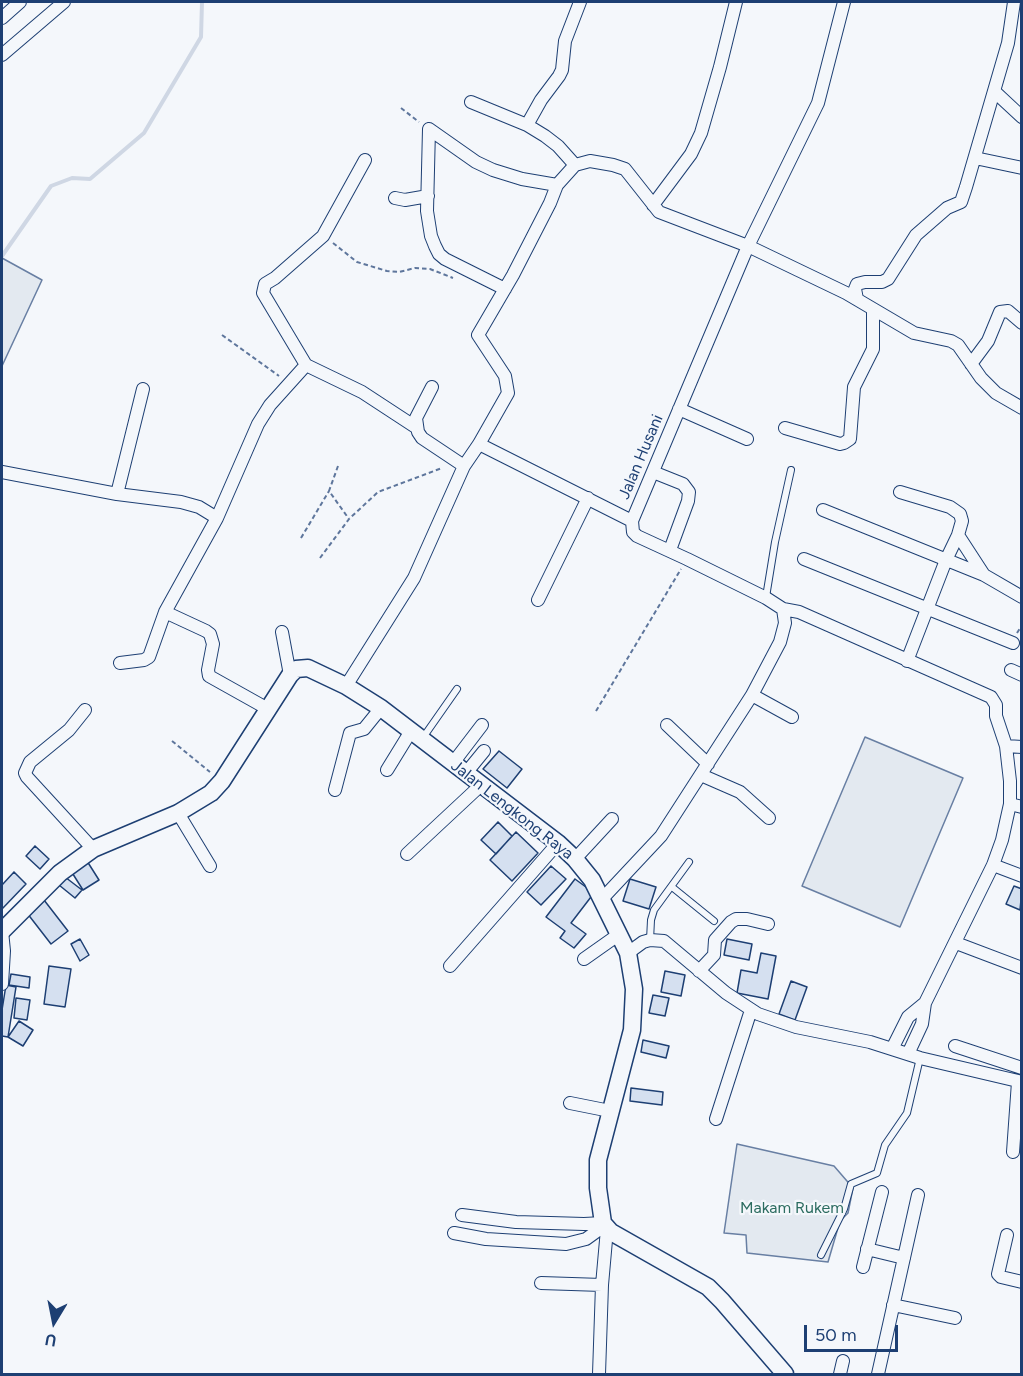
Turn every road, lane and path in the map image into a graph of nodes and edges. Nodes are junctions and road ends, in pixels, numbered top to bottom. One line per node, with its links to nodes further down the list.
1 (20, 2): 7 (street)
2 (64, 2): 8 (street)
3 (580, 2): 13 (street)
4 (736, 2): 22 (street)
5 (844, 2): 24 (street, Jalan Husani)
6 (1014, 2): 9 (street)
7 (2, 18)
8 (2, 55)
9 (995, 92): 12 (street); 15 (street)
10 (471, 102): 13 (street)
11 (401, 108): 14 (path)
12 (1022, 117)
13 (527, 125): 17 (street)
14 (429, 129): 19 (street); 20 (street)
15 (975, 158): 18 (street); 27 (street)
16 (365, 159): 23 (street)
17 (574, 165): 19 (street); 22 (street)
18 (1022, 168)
19 (557, 184): 26 (street)
20 (428, 196): 21 (street); 26 (street)
21 (395, 198)
22 (653, 205): 24 (street)
23 (323, 236): 25 (path); 32 (street)
24 (748, 246): 27 (street); 37 (street, Jalan Husani)
25 (463, 281)
26 (505, 289): 41 (street)
27 (857, 299): 28 (street)
28 (873, 309): 31 (street); 39 (street)
29 (1022, 322): 31 (street)
30 (222, 335): 33 (path)
31 (971, 364): 36 (street)
32 (306, 365): 33 (street); 38 (street)
33 (289, 383): 52 (street)
34 (432, 387): 38 (street)
35 (143, 389): 49 (street)
36 (1022, 408)
37 (679, 409): 40 (street); 46 (street, Jalan Husani)
38 (417, 428): 42 (street)
39 (785, 428)
40 (747, 439)
41 (479, 444): 42 (street); 50 (street)
42 (459, 462): 53 (path); 74 (street)
43 (338, 466): 47 (path)
44 (791, 470): 64 (lane)
45 (2, 472): 49 (street)
46 (653, 472): 54 (street, Jalan Husani); 57 (street)
47 (329, 491): 53 (path); 56 (path)
48 (900, 492): 55 (street)
49 (117, 494): 52 (street)
50 (588, 498): 54 (street); 65 (street)
51 (823, 510): 61 (street)
52 (217, 518): 68 (street)
53 (349, 519): 58 (path)
54 (632, 521): 57 (street, Jalan Husani)
55 (958, 535): 61 (street); 62 (street)
56 (301, 538)
57 (670, 550): 59 (street, Jalan Husani)
58 (320, 558)
59 (687, 559): 64 (street, Jalan Husani); 80 (path)
60 (804, 559): 66 (street)
61 (946, 560): 62 (street); 66 (street)
62 (984, 575): 63 (street)
63 (1022, 597)
64 (766, 598): 67 (street, Jalan Husani)
65 (538, 600)
66 (928, 608): 70 (street); 71 (street)
67 (783, 609): 71 (street, Jalan Husani); 76 (street)
68 (165, 612): 72 (street); 78 (street)
69 (282, 632): 73 (street)
70 (1013, 643)
71 (907, 661): 86 (street, Jalan Husani)
72 (120, 663)
73 (290, 675): 74 (street, Jalan Lengkong Raya); 78 (street)
74 (346, 686): 77 (street, Jalan Lengkong Raya)
75 (457, 689): 84 (lane)
76 (752, 695): 81 (street); 89 (street)
77 (381, 708): 84 (street, Jalan Lengkong Raya); 95 (street)
78 (268, 709): 93 (street)
79 (85, 710): 101 (street)
80 (596, 711)
81 (792, 717)
82 (482, 725): 90 (street)
83 (667, 725): 89 (street)
84 (416, 735): 90 (street, Jalan Lengkong Raya); 91 (street)
85 (172, 741): 93 (path)
86 (1006, 746): 87 (street); 96 (street, Jalan Husani)
87 (1022, 747)
88 (484, 751): 90 (street)
89 (708, 764): 92 (street)
90 (460, 768): 94 (street, Jalan Lengkong Raya)
91 (387, 770)
92 (701, 775): 98 (street); 109 (street)
93 (222, 781): 97 (street)
94 (481, 785): 100 (street, Jalan Lengkong Raya); 102 (street)
95 (335, 790)
96 (1016, 805): 105 (street, Jalan Husani)
97 (178, 813): 101 (street); 106 (street)
98 (769, 818)
99 (612, 819): 103 (street)
100 (558, 843): 103 (street, Jalan Lengkong Raya); 120 (street)
101 (93, 849): 114 (street)
102 (407, 854)
103 (575, 859): 108 (street, Jalan Lengkong Raya)
104 (689, 862): 110 (lane)
105 (993, 865): 107 (street); 117 (street, Jalan Husani)
106 (210, 866)
107 (1022, 876)
108 (592, 880): 109 (street); 111 (street, Jalan Lengkong Raya)
109 (614, 885): 111 (street)
110 (672, 887): 112 (lane); 116 (lane)
111 (602, 899): 115 (street, Jalan Lengkong Raya)
112 (714, 921)
113 (768, 924): 122 (street)
114 (2, 931): 123 (street)
115 (618, 935): 118 (street, Jalan Lengkong Raya); 119 (street)
116 (650, 940): 118 (street); 122 (street)
117 (956, 943): 121 (street); 124 (street, Jalan Husani)
118 (628, 953): 133 (street, Jalan Lengkong Raya)
119 (584, 959)
120 (450, 966)
121 (1022, 968)
122 (699, 971): 125 (street)
123 (2, 984)
124 (926, 1003): 127 (street); 128 (street)
125 (751, 1010): 127 (street); 134 (street)
126 (955, 1046): 130 (street)
127 (892, 1049): 128 (street)
128 (908, 1054): 129 (street)
129 (920, 1058): 131 (street); 143 (lane)
130 (1022, 1068)
131 (1020, 1082): 135 (street)
132 (570, 1103): 133 (street)
133 (610, 1111): 139 (street, Jalan Lengkong Raya)
134 (716, 1119)
135 (1013, 1152)
136 (882, 1192): 142 (street)
137 (918, 1195): 144 (street)
138 (462, 1215): 139 (street)
139 (605, 1226): 140 (street); 148 (street); 153 (street)
140 (454, 1233)
141 (1007, 1235): 146 (street)
142 (867, 1249): 144 (street); 145 (street)
143 (821, 1256)
144 (904, 1258): 149 (street)
145 (863, 1267)
146 (1022, 1282)
147 (541, 1283): 148 (street)
148 (602, 1285): 152 (street)
149 (893, 1305): 150 (street); 155 (street)
150 (955, 1318)
151 (843, 1361): 154 (street)
152 (599, 1374)
153 (785, 1374)
154 (840, 1374)
155 (878, 1374)

